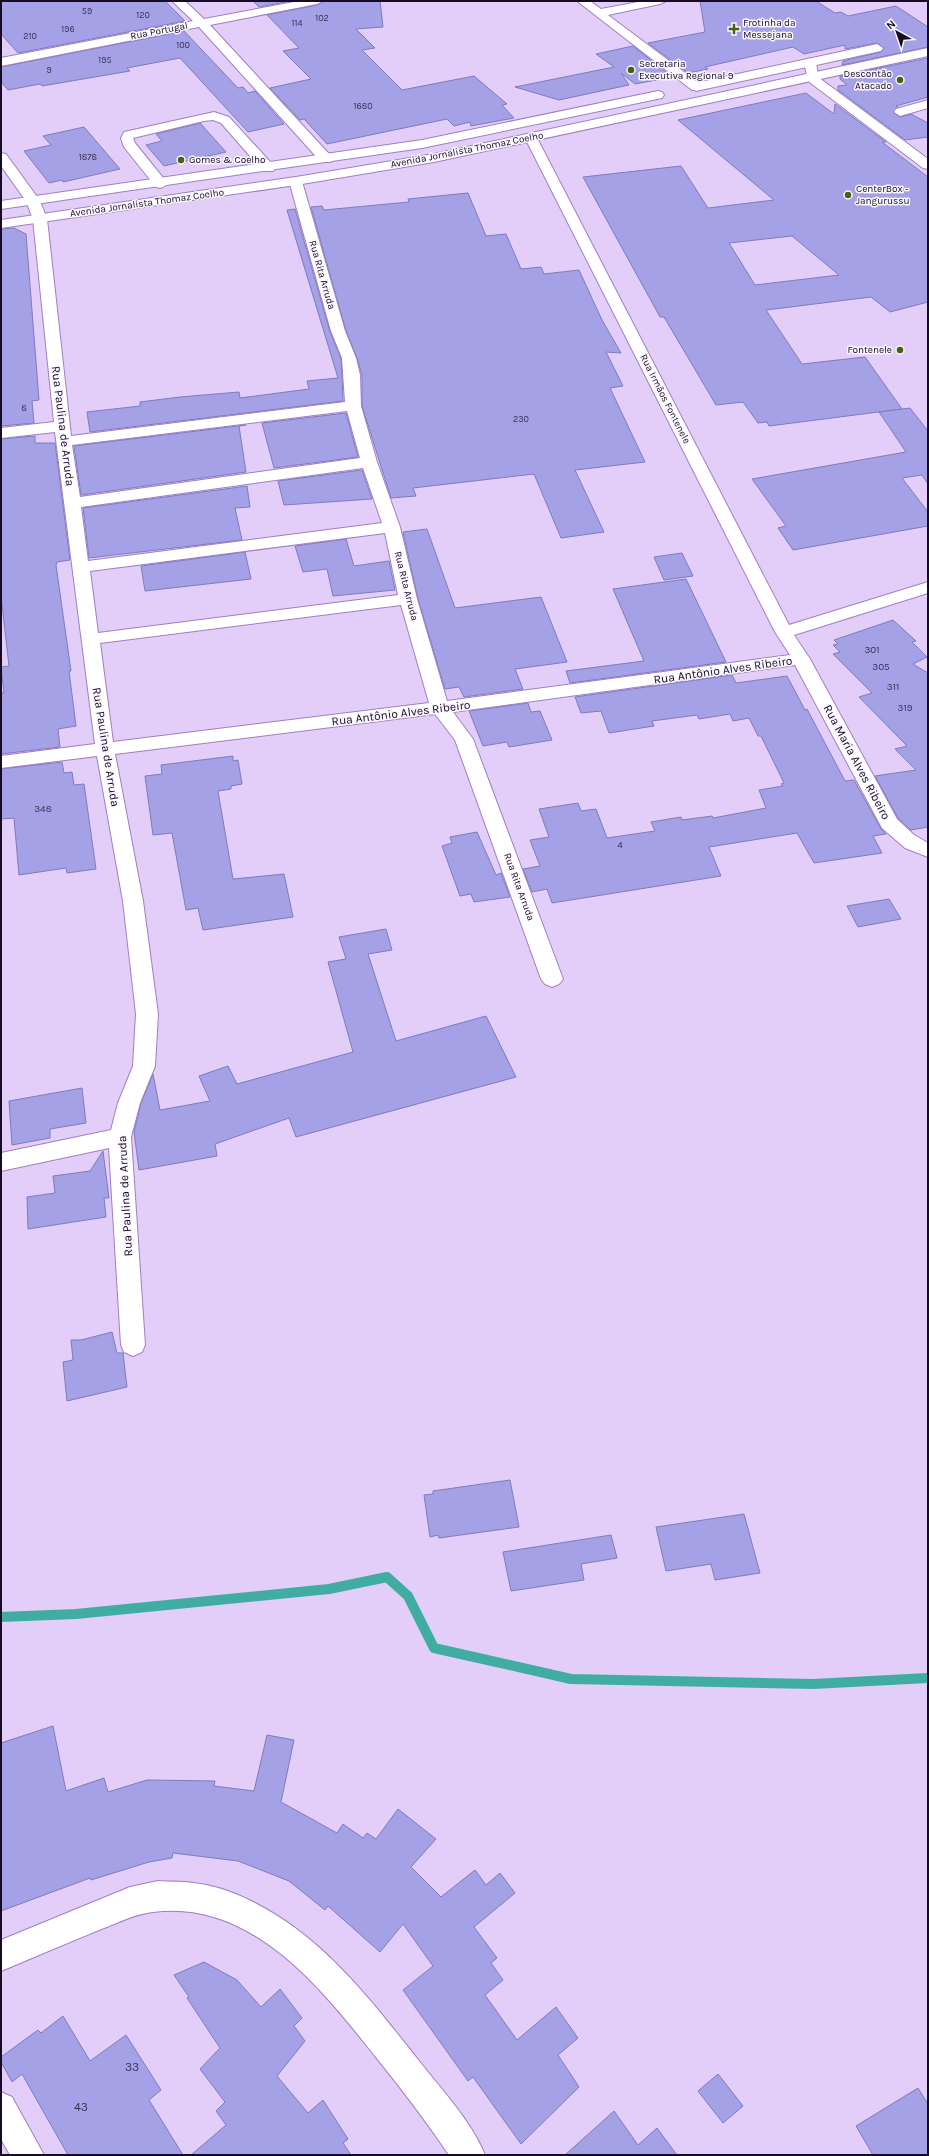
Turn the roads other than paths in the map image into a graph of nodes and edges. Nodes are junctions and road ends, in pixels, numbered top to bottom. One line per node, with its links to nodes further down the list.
1 (178, 1): 6 (street)
2 (317, 1): 6 (street, Rua Portugal)
3 (583, 1): 5 (street)
4 (660, 1): 5 (street)
5 (600, 13): 12 (street)
6 (201, 23): 9 (street, Rua Portugal); 22 (street)
7 (891, 45): 10 (street)
8 (928, 52): 11 (street, Avenida Jornalista Thomaz Coelho)
9 (1, 62)
10 (810, 62): 11 (street); 12 (street)
11 (812, 78): 18 (street, Avenida Jornalista Thomaz Coelho); 23 (street)
12 (696, 87): 13 (street)
13 (682, 90)
14 (667, 93): 17 (street, Avenida Jornalista Thomaz Coelho)
15 (928, 104): 16 (street)
16 (900, 112)
17 (552, 117): 18 (street); 20 (street, Avenida Jornalista Thomaz Coelho)
18 (566, 130): 19 (street, Avenida Jornalista Thomaz Coelho)
19 (531, 138): 21 (street, Avenida Jornalista Thomaz Coelho); 41 (street, Rua Irmãos Fontenele)
20 (422, 144): 21 (street); 22 (street, Avenida Jornalista Thomaz Coelho)
21 (434, 158): 26 (street, Avenida Jornalista Thomaz Coelho)
22 (326, 159): 25 (street, Avenida Jornalista Thomaz Coelho)
23 (926, 162)
24 (3, 163): 28 (street, Rua Paulina de Arruda)
25 (268, 168): 27 (street, Avenida Jornalista Thomaz Coelho); 27 (street)
26 (296, 181): 30 (street, Avenida Jornalista Thomaz Coelho); 32 (street, Rua Rita Arruda)
27 (161, 184): 28 (street, Avenida Jornalista Thomaz Coelho)
28 (33, 201): 29 (street, Avenida Jornalista Thomaz Coelho); 30 (street, Rua Paulina de Arruda)
29 (1, 205)
30 (40, 219): 31 (street, Avenida Jornalista Thomaz Coelho); 34 (street, Rua Paulina de Arruda)
31 (1, 224)
32 (353, 406): 34 (street); 35 (street, Rua Rita Arruda)
33 (1, 433): 34 (street)
34 (64, 434): 36 (street, Rua Paulina de Arruda)
35 (369, 462): 36 (street); 37 (street, Rua Rita Arruda)
36 (73, 504): 38 (street, Rua Paulina de Arruda)
37 (392, 526): 38 (street); 40 (street, Rua Rita Arruda)
38 (82, 567): 42 (street, Rua Paulina de Arruda)
39 (928, 587): 41 (street)
40 (408, 599): 42 (street); 44 (street, Rua Rita Arruda)
41 (784, 632): 43 (street, Rua Irmãos Fontenele)
42 (91, 639): 45 (street, Rua Paulina de Arruda)
43 (801, 660): 44 (street, Rua Antônio Alves Ribeiro); 47 (street, Rua Maria Alves Ribeiro)
44 (440, 708): 45 (street, Rua Antônio Alves Ribeiro); 48 (street, Rua Rita Arruda)
45 (105, 750): 46 (street, Rua Antônio Alves Ribeiro); 49 (street, Rua Paulina de Arruda)
46 (1, 762)
47 (928, 850)
48 (552, 979)
49 (120, 1137): 50 (street); 51 (street, Rua Paulina de Arruda)
50 (1, 1162)
51 (133, 1345)
52 (1, 1956): 55 (street)
53 (1, 2108): 54 (street)
54 (28, 2155)
55 (469, 2155)

